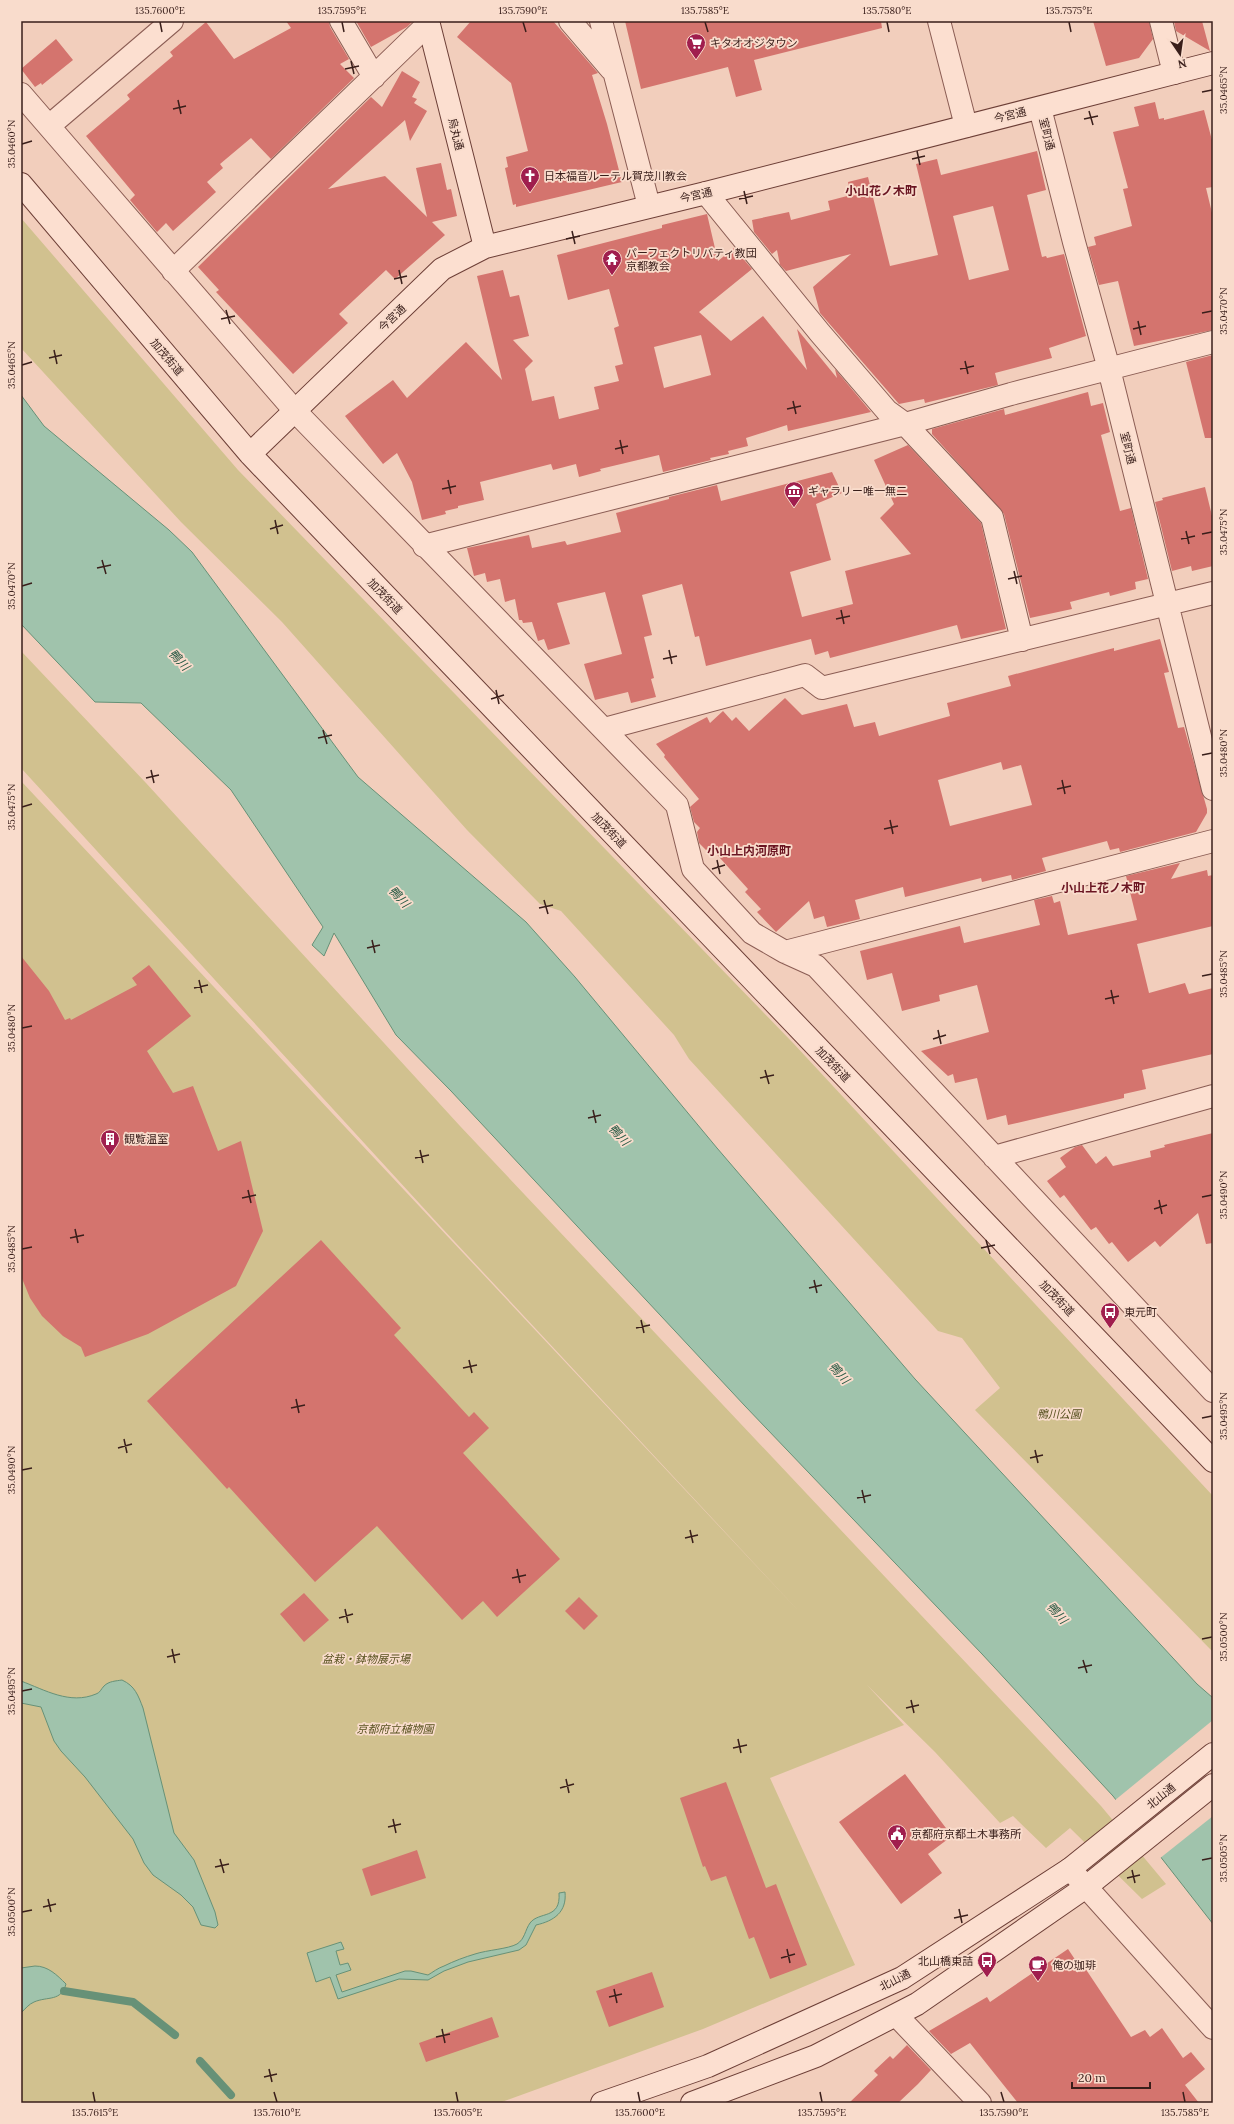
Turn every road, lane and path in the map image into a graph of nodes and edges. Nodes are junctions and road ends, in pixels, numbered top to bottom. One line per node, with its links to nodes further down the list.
1 (172, 21): 14 (street)
2 (341, 21): 11 (street)
3 (570, 21): 9 (street)
4 (601, 21): 9 (street)
5 (939, 21): 15 (street)
6 (1161, 21): 10 (street)
7 (428, 23): 11 (street); 19 (street, 烏丸通)
8 (1213, 63): 10 (street, 今宮通)
9 (615, 73): 18 (street)
10 (1174, 73): 13 (street, 今宮通)
11 (374, 76): 20 (street)
12 (21, 94): 14 (street)
13 (1040, 108): 15 (street, 今宮通); 22 (street, 室町通)
14 (49, 126): 20 (street)
15 (966, 126): 17 (street, 今宮通)
16 (21, 184): 25 (street, 加茂街道)
17 (706, 193): 18 (street, 今宮通); 24 (street)
18 (649, 206): 19 (street, 今宮通)
19 (485, 247): 23 (street, 今宮通)
20 (173, 272): 23 (street)
21 (1213, 342): 22 (street)
22 (1109, 369): 24 (street); 28 (street, 室町通)
23 (295, 411): 25 (street, 今宮通); 26 (street)
24 (905, 424): 26 (street); 29 (street)
25 (250, 454): 37 (street, 加茂街道)
26 (424, 546): 30 (street)
27 (1213, 594): 28 (street)
28 (1167, 605): 29 (street); 31 (street, 室町通)
29 (1022, 640): 30 (street)
30 (604, 729): 33 (street)
31 (1213, 789)
32 (1213, 841): 33 (street)
33 (785, 952): 35 (street)
34 (1213, 1096): 35 (street)
35 (994, 1157): 36 (street)
36 (1213, 1391)
37 (1213, 1461)
38 (1213, 1754): 40 (street, 北山通)
39 (1213, 1785): 41 (street)
40 (1077, 1863): 41 (street); 44 (street, 北山通)
41 (1093, 1882): 42 (street); 43 (street)
42 (897, 2016): 45 (street); 48 (street)
43 (1213, 2028)
44 (708, 2066): 45 (street); 46 (street, 北山通)
45 (716, 2099): 47 (street)
46 (602, 2103)
47 (692, 2103)
48 (980, 2103)

